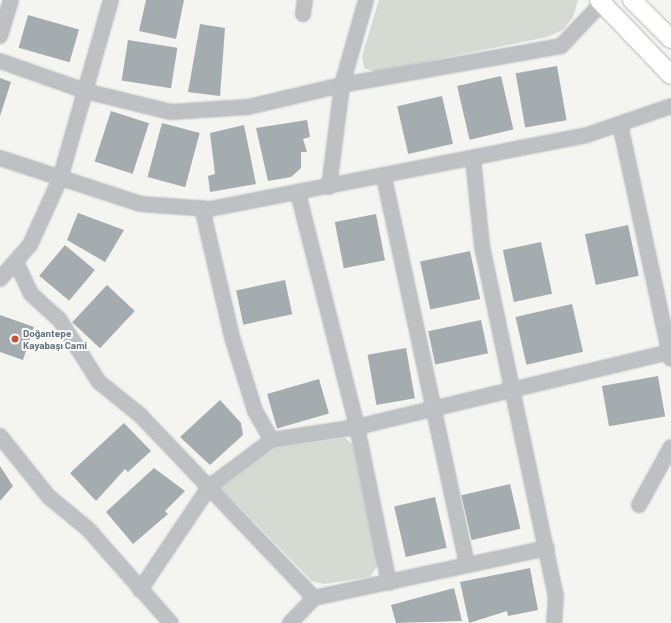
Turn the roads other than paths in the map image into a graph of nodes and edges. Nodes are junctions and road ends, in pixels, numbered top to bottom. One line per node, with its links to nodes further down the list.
1 (11, 0): 6 (street)
2 (111, 0): 11 (street)
3 (366, 0): 10 (street)
4 (632, 0): 7 (main road)
5 (601, 2): 9 (main road); 10 (street)
6 (0, 36)
7 (671, 39)
8 (0, 61): 11 (street)
9 (671, 74)
10 (342, 85): 11 (street); 18 (street)
11 (85, 91): 17 (street)
12 (671, 106): 13 (street)
13 (620, 124): 15 (street); 23 (street)
14 (0, 158): 17 (street)
15 (473, 159): 16 (street); 24 (street)
16 (384, 177): 18 (street); 25 (street)
17 (60, 179): 20 (street); 21 (street)
18 (329, 187): 19 (street)
19 (298, 192): 20 (street); 26 (street)
20 (202, 208): 28 (street)
21 (17, 264): 22 (street); 30 (street)
22 (0, 279)
23 (670, 355): 24 (street)
24 (511, 393): 25 (street); 32 (street)
25 (432, 410): 26 (street); 33 (street)
26 (357, 427): 28 (street); 34 (street)
27 (0, 436): 35 (street)
28 (272, 440): 30 (street)
29 (671, 447): 31 (street)
30 (210, 486): 35 (street); 36 (street)
31 (639, 505)
32 (547, 548): 33 (street); 39 (street)
33 (467, 565): 34 (street)
34 (388, 583): 36 (street)
35 (140, 590): 37 (street)
36 (314, 598): 38 (street)
37 (171, 623)
38 (290, 623)
39 (554, 623)

